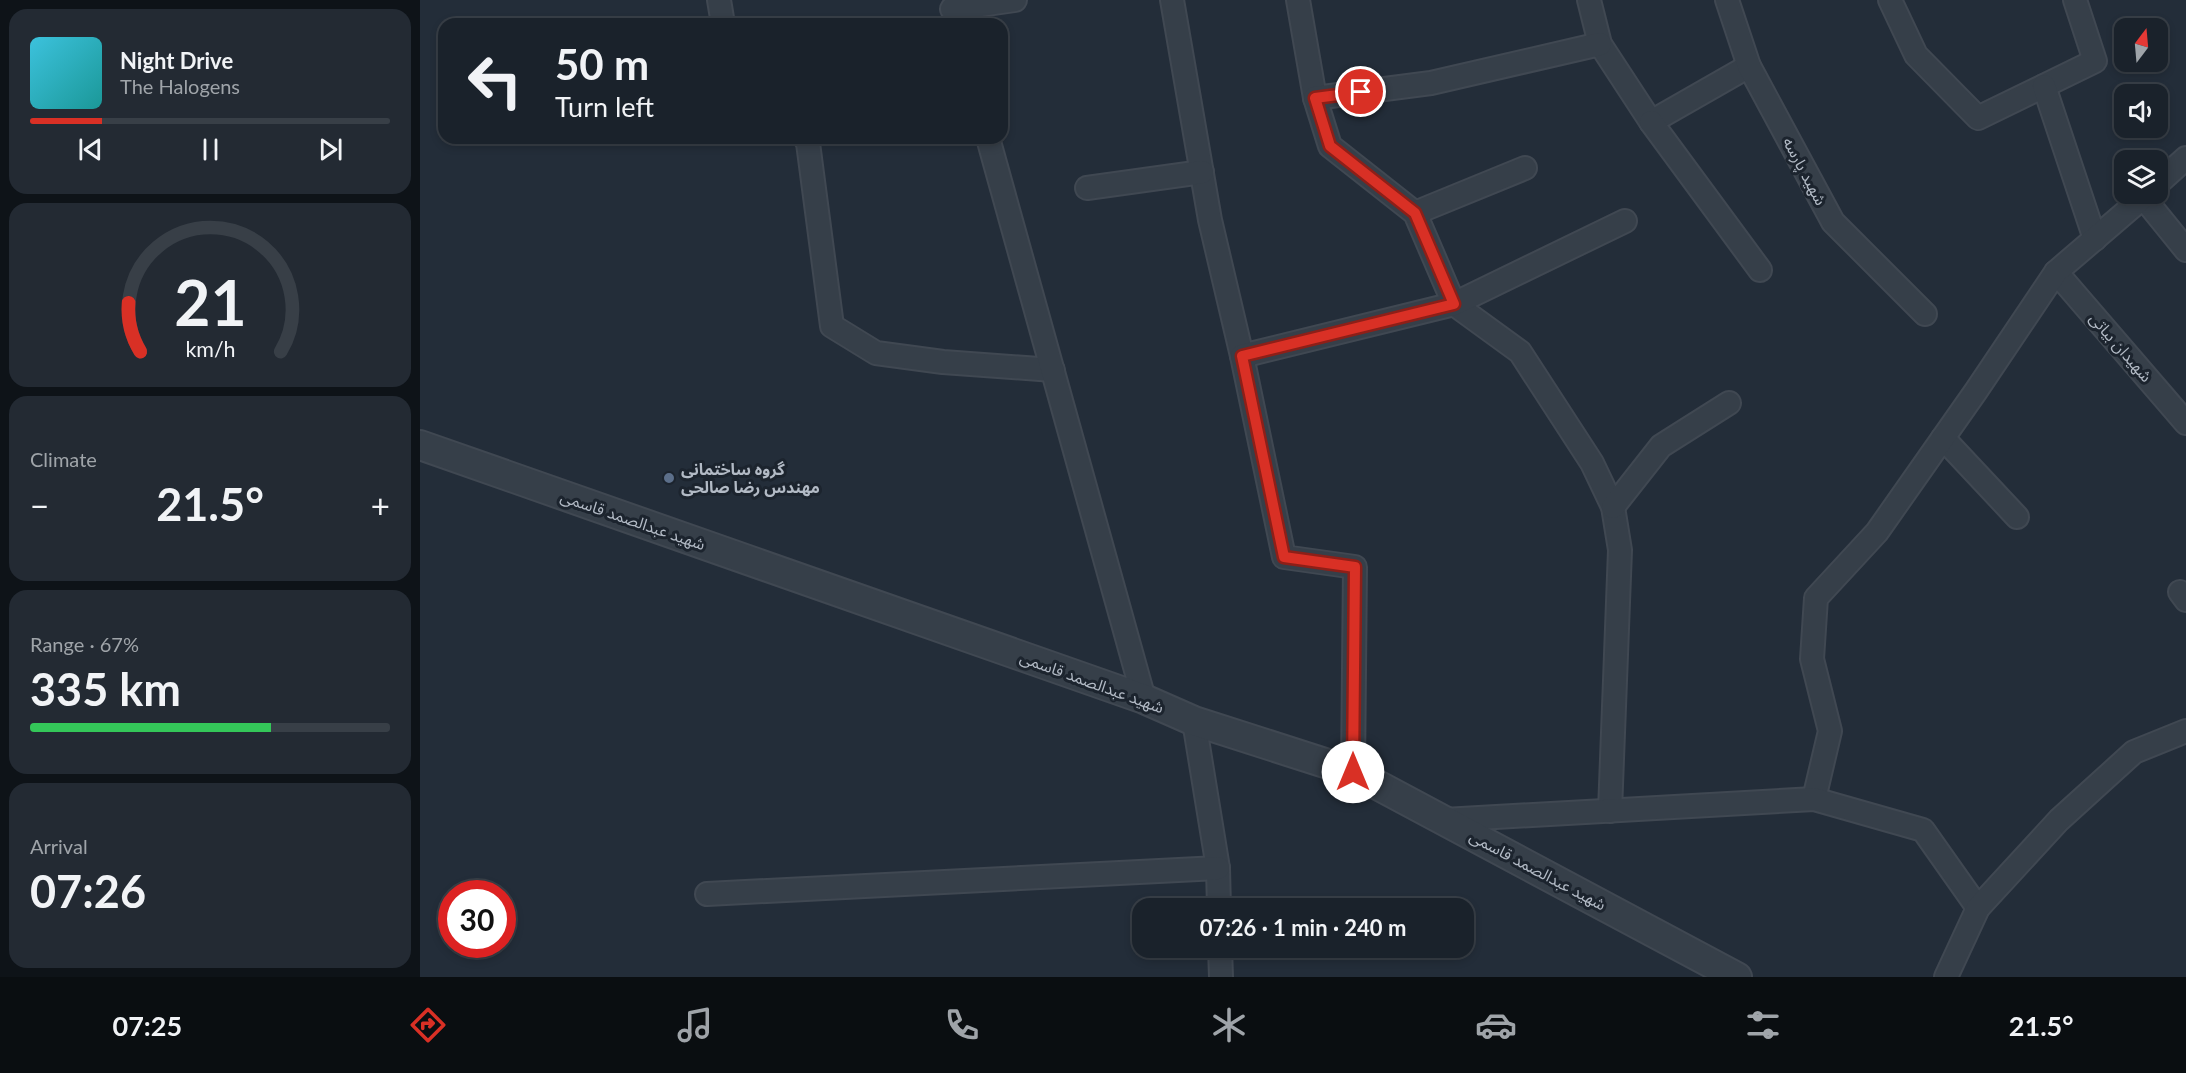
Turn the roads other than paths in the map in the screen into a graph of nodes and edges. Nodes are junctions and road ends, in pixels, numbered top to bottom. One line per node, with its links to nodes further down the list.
1 (719, 0): 10 (street)
2 (1015, 0): 9 (street)
3 (1172, 0): 20 (street)
4 (1298, 0): 14 (street)
5 (1589, 0): 11 (street)
6 (1727, 0): 12 (street, شهید پارسه)
7 (1890, 0): 13 (street)
8 (2075, 0): 13 (street)
9 (952, 11)
10 (722, 18)
11 (1600, 44): 14 (street); 15 (street)
12 (1749, 66): 15 (street); 32 (street, شهید پارسه)
13 (2044, 86): 27 (street)
14 (1315, 98): 25 (street)
15 (1651, 122): 29 (street)
16 (808, 144): 34 (street)
17 (990, 144): 34 (street)
18 (2186, 158): 21 (street)
19 (1525, 168): 25 (street)
20 (1202, 172): 22 (street); 33 (street)
21 (2168, 174)
22 (1087, 188)
23 (2134, 204): 27 (street)
24 (2157, 204): 28 (street)
25 (1415, 213): 31 (street)
26 (1625, 221): 31 (street)
27 (2095, 239): 30 (street)
28 (2186, 250)
29 (1760, 270)
30 (2056, 272): 36 (street, شهیدان بیاتی); 37 (street)
31 (1454, 304): 33 (street); 39 (street)
32 (1925, 314)
33 (1242, 356): 44 (street)
34 (1053, 370): 41 (street)
35 (1729, 404): 39 (street)
36 (2186, 423)
37 (1943, 438): 40 (street); 45 (street)
38 (420, 445): 41 (street, شهید عبدالصمد قاسمی)
39 (1613, 507): 46 (street)
40 (2017, 517)
41 (1144, 699): 42 (street, شهید عبدالصمد قاسمی)
42 (1194, 721): 44 (street, شهید عبدالصمد قاسمی); 48 (street)
43 (2186, 731): 51 (street)
44 (1353, 772): 47 (street, شهید عبدالصمد قاسمی)
45 (1814, 799): 46 (street); 51 (street)
46 (1610, 811): 47 (street)
47 (1444, 820): 54 (street, شهید عبدالصمد قاسمی)
48 (1218, 868): 49 (street); 50 (street)
49 (707, 894)
50 (1219, 898)
51 (1978, 908): 55 (street)
52 (1220, 958): 53 (street)
53 (1221, 977)
54 (1737, 977)
55 (1946, 977)

